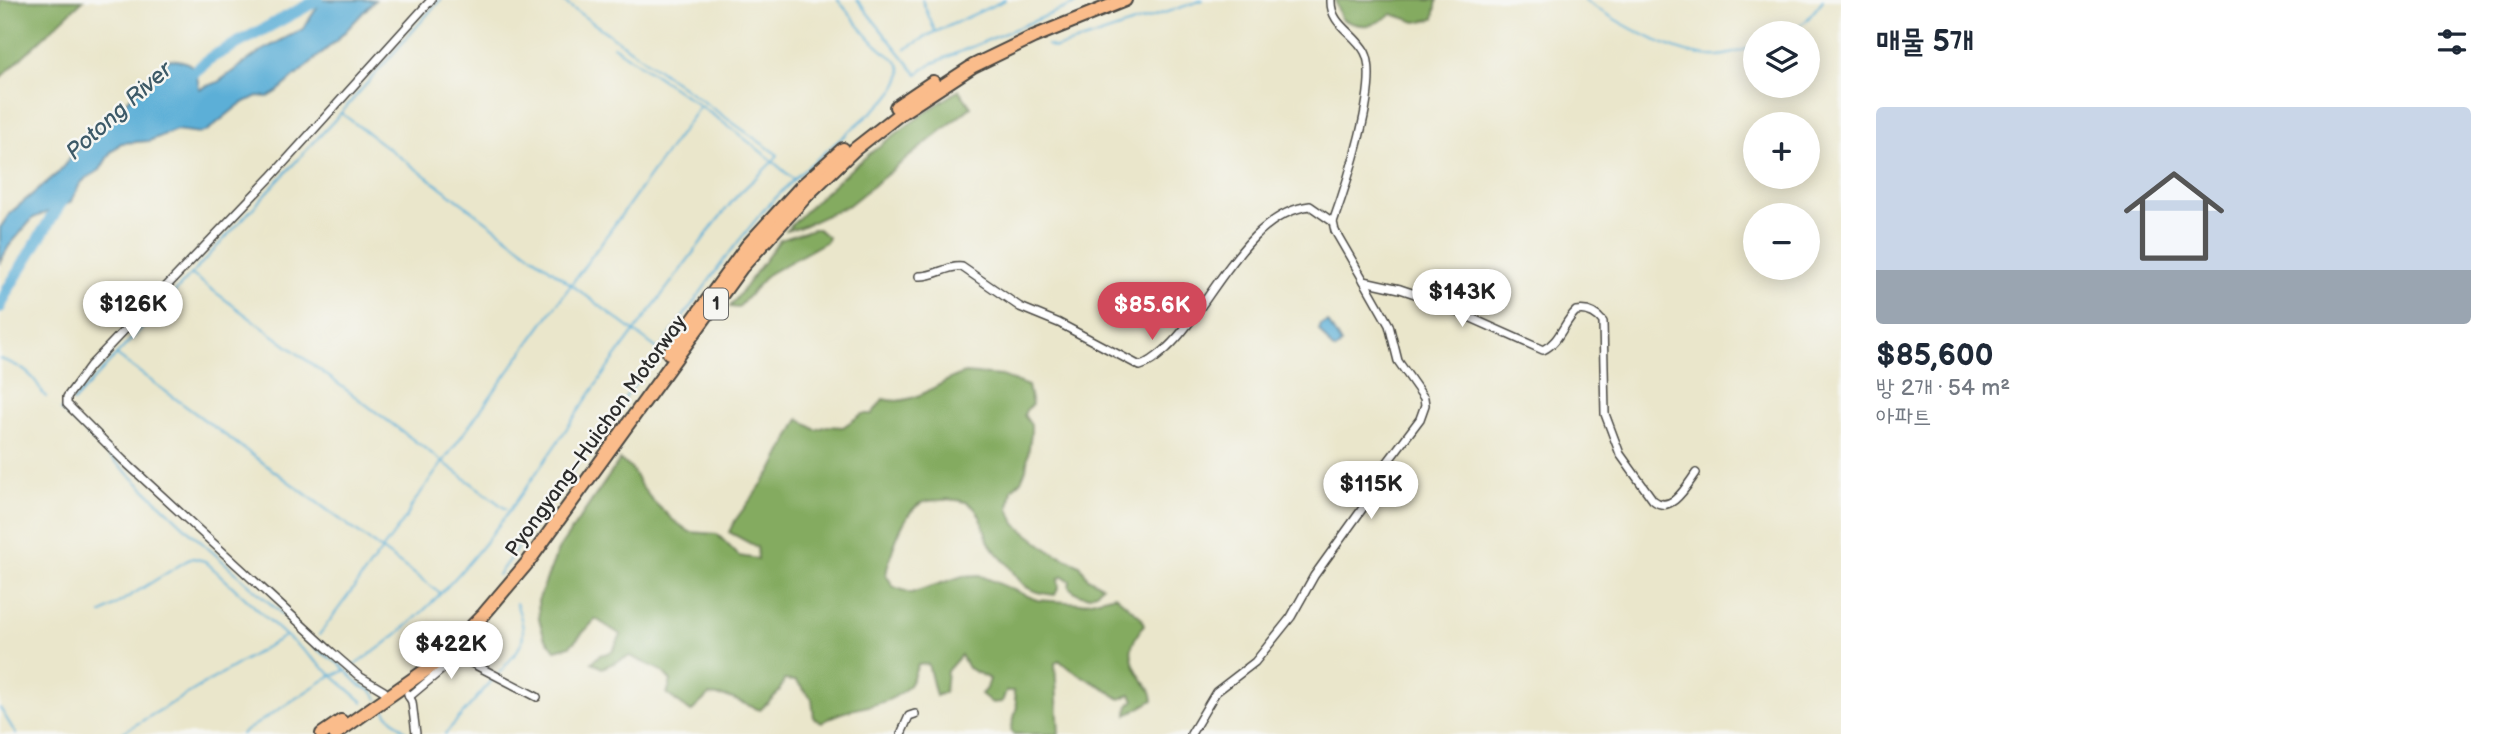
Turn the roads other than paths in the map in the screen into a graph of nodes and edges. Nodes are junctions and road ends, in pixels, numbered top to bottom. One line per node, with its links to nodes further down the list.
1 (431, 0): 11 (street)
2 (1107, 0): 11 (highway, Pyongyang–Huichon Motorway / 1)
3 (1125, 0): 9 (highway, Pyongyang–Huichon Motorway / 1)
4 (1331, 0): 5 (street)
5 (1333, 222): 6 (street); 7 (street)
6 (919, 276)
7 (1364, 281): 8 (street); 17 (street)
8 (1696, 473)
9 (407, 692): 10 (street); 11 (highway, Pyongyang–Huichon Motorway / 1); 15 (street)
10 (537, 697)
11 (380, 698): 13 (highway, Pyongyang–Huichon Motorway / 1); 14 (highway, Pyongyang–Huichon Motorway / 1)
12 (915, 714): 16 (street)
13 (321, 734)
14 (335, 734)
15 (416, 734)
16 (901, 734)
17 (1191, 734)

